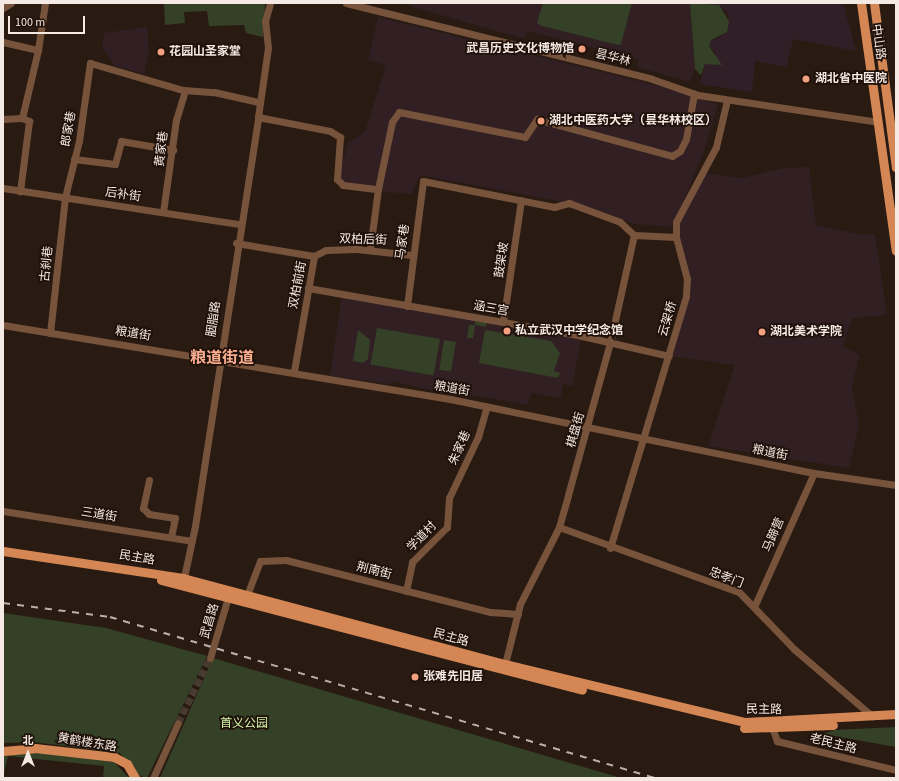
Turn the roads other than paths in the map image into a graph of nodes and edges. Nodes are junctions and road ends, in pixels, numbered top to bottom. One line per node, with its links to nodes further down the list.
1 (12, 3): 7 (street)
2 (45, 3): 9 (street)
3 (270, 3): 13 (street, 胭脂路)
4 (346, 3): 11 (street, 昙华林)
5 (861, 3): 17 (main road, 中山路)
6 (874, 3): 18 (main road, 中山路)
7 (3, 8)
8 (3, 42): 9 (street)
9 (38, 50): 15 (street)
10 (185, 91): 13 (street); 19 (street, 黄家巷); 20 (street, 郎家巷)
11 (694, 94): 12 (street, 昙华林); 23 (street)
12 (727, 100): 17 (street, 昙华林); 30 (street, 云架桥)
13 (258, 102): 14 (street, 胭脂路)
14 (258, 117): 23 (street); 28 (street, 胭脂路)
15 (22, 118): 16 (street); 24 (street)
16 (3, 119)
17 (878, 122): 33 (main road, 中山路)
18 (894, 126): 21 (main road, 中山路)
19 (172, 150): 20 (street); 27 (street, 黄家巷)
20 (74, 159): 25 (street, 郎家巷)
21 (896, 168)
22 (3, 188): 24 (street, 后补街)
23 (378, 189): 32 (street)
24 (20, 191): 25 (street, 后补街)
25 (64, 197): 27 (street, 后补街); 40 (street, 古刹巷)
26 (521, 200): 29 (street); 34 (street, 马家巷); 38 (street, 鼓架坡)
27 (163, 212): 28 (street, 后补街)
28 (239, 224): 31 (street, 胭脂路)
29 (634, 235): 30 (street); 41 (street, 棋盘街)
30 (676, 237): 42 (street, 云架桥)
31 (236, 243): 35 (street, 双柏前街); 43 (street, 胭脂路)
32 (370, 249): 34 (street, 双柏后街); 35 (street, 双柏后街)
33 (896, 251)
34 (412, 255): 37 (street, 马家巷)
35 (314, 256): 36 (street, 双柏前街)
36 (308, 288): 37 (street, 涵三宫); 44 (street, 双柏前街)
37 (407, 306): 38 (street, 涵三宫)
38 (503, 322): 41 (street, 涵三宫)
39 (3, 325): 40 (street, 粮道街)
40 (50, 332): 43 (street, 粮道街)
41 (610, 343): 42 (street, 涵三宫); 46 (street, 棋盘街)
42 (669, 356): 47 (street, 云架桥)
43 (220, 360): 44 (street, 粮道街); 55 (street, 胭脂路)
44 (294, 371): 45 (street, 粮道街)
45 (487, 406): 46 (street, 粮道街); 51 (street, 朱家巷)
46 (589, 428): 47 (street, 粮道街); 53 (street, 棋盘街)
47 (641, 439): 48 (street, 粮道街); 56 (street, 云架桥)
48 (814, 473): 50 (street, 粮道街); 63 (street, 马蹄营)
49 (149, 480): 54 (street)
50 (896, 485)
51 (450, 498): 60 (street, 学道村)
52 (3, 511): 54 (street, 三道街)
53 (559, 527): 56 (street, 忠孝门); 64 (street, 棋盘街)
54 (171, 537): 55 (street, 三道街)
55 (192, 541): 59 (street, 胭脂路)
56 (610, 548): 63 (street, 忠孝门)
57 (3, 551): 59 (main road, 民主路)
58 (3, 557): 59 (main road, 民主路)
59 (183, 582): 61 (main road, 民主路)
60 (406, 591): 62 (street, 荆南街); 64 (street, 荆南街)
61 (229, 594): 62 (main road, 民主路); 65 (street, 武昌路); 71 (main road, 民主路)
62 (247, 595): 66 (main road, 民主路)
63 (754, 607): 68 (street, 忠孝门)
64 (518, 614): 66 (street, 棋盘街)
65 (210, 658)
66 (505, 664): 68 (main road, 民主路)
67 (896, 714): 68 (main road, 民主路)
68 (872, 716)
69 (896, 720): 71 (main road, 民主路)
70 (178, 723): 75 (street)
71 (773, 730): 73 (street, 老民主路)
72 (3, 751): 74 (main road, 黄鹤楼东路)
73 (896, 770)
74 (135, 778)
75 (154, 778)

